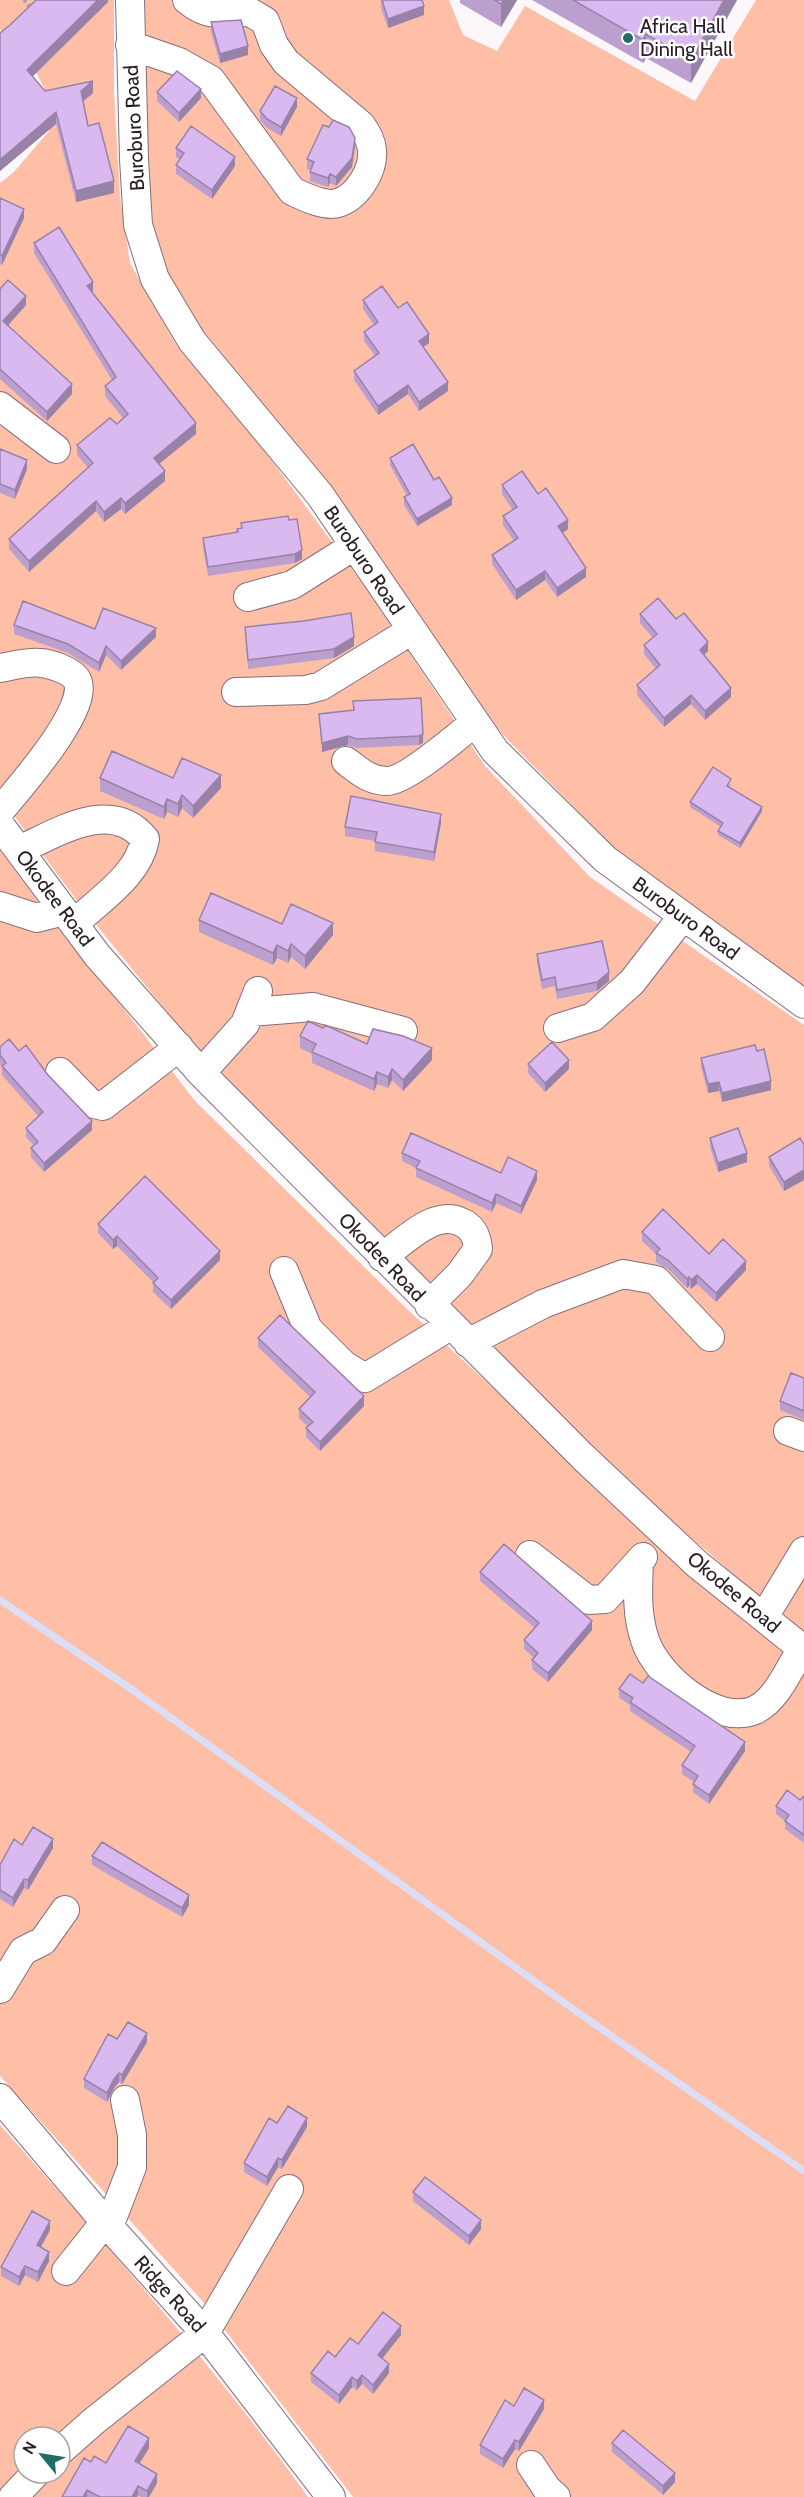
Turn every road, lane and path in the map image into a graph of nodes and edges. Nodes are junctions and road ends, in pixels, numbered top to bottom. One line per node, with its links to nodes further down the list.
1 (24, 0): 4 (path)
2 (130, 0): 5 (street, Buroburo Road)
3 (187, 0): 5 (street)
4 (30, 7)
5 (130, 45): 8 (street, Buroburo Road)
6 (0, 406): 7 (street)
7 (56, 449)
8 (354, 546): 9 (street); 10 (street, Buroburo Road)
9 (248, 597)
10 (412, 630): 12 (street); 13 (street, Buroburo Road)
11 (0, 668): 15 (street)
12 (236, 692)
13 (475, 722): 14 (street); 19 (street, Buroburo Road)
14 (346, 761)
15 (0, 811)
16 (0, 825): 17 (street, Okodee Road)
17 (19, 850): 20 (street, Okodee Road); 20 (street)
18 (0, 906): 20 (street)
19 (683, 916): 21 (street, Buroburo Road); 22 (street)
20 (69, 917): 24 (street, Okodee Road)
21 (804, 1004)
22 (558, 1028)
23 (403, 1030): 26 (street)
24 (179, 1047): 25 (street); 26 (street, Okodee Road)
25 (60, 1072)
26 (201, 1073): 27 (street, Okodee Road)
27 (382, 1257): 29 (street, Okodee Road); 29 (street)
28 (284, 1271): 30 (street)
29 (429, 1305): 30 (street, Okodee Road)
30 (459, 1334): 31 (street); 32 (street, Okodee Road)
31 (710, 1337)
32 (665, 1533): 35 (street); 36 (street, Okodee Road)
33 (804, 1551): 36 (street)
34 (530, 1555): 35 (street)
35 (639, 1562): 37 (street)
36 (764, 1617): 37 (street, Okodee Road)
37 (803, 1649)
38 (65, 1911): 39 (street)
39 (0, 1989)
40 (0, 2098): 43 (street, Ridge Road)
41 (125, 2100): 43 (street)
42 (289, 2189): 45 (street)
43 (107, 2224): 44 (street); 45 (street, Ridge Road)
44 (66, 2271)
45 (205, 2333): 46 (street); 51 (street, Ridge Road)
46 (72, 2440)
47 (531, 2465): 49 (street)
48 (24, 2485): 50 (street)
49 (547, 2494)
50 (13, 2497)
51 (331, 2497)

